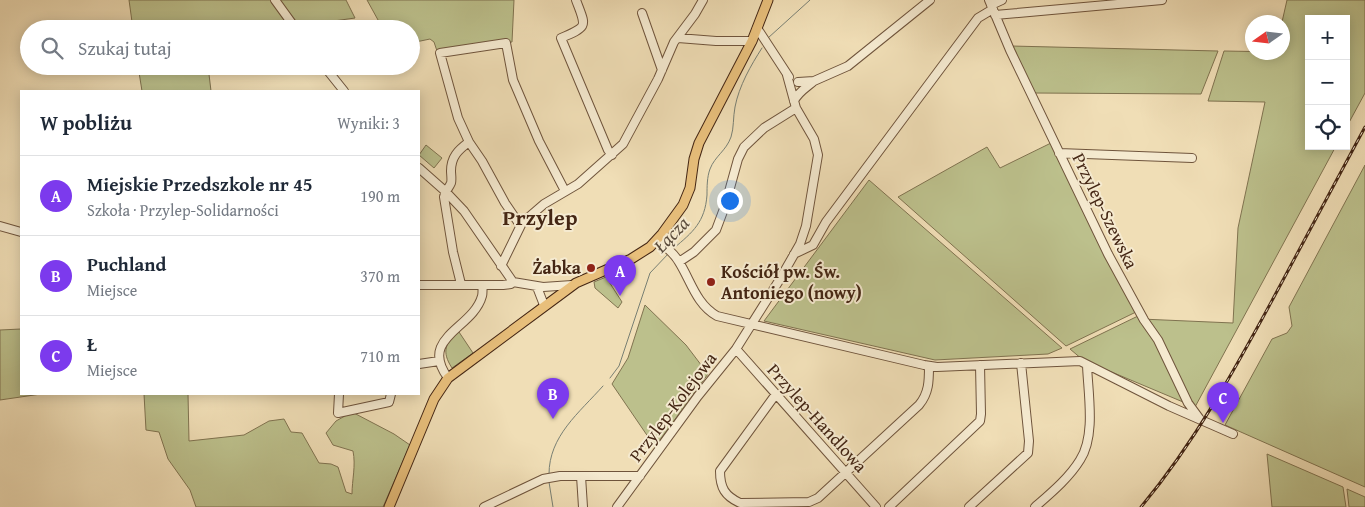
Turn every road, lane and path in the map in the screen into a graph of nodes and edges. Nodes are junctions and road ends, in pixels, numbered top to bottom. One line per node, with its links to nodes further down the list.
1 (275, 0): 11 (street)
2 (576, 0): 21 (street)
3 (703, 0): 13 (street)
4 (768, 0): 12 (main road)
5 (930, 0): 8 (street)
6 (1002, 0): 9 (street)
7 (1162, 0): 9 (street)
8 (922, 3): 18 (street)
9 (992, 8): 20 (street, Przylep-Szewska); 32 (street)
10 (642, 13): 15 (street)
11 (289, 20)
12 (757, 28): 14 (main road); 18 (street)
13 (678, 38): 14 (street); 15 (street)
14 (752, 41): 31 (main road)
15 (662, 70): 21 (street)
16 (331, 75): 17 (street)
17 (343, 90)
18 (796, 92): 32 (street); 33 (street)
19 (469, 142): 24 (street); 25 (street); 28 (street)
20 (1059, 153): 22 (street); 55 (street, Przylep-Szewska)
21 (612, 155): 24 (street)
22 (1192, 158)
23 (420, 169): 25 (street)
24 (565, 190): 28 (street)
25 (445, 191): 26 (street); 27 (street)
26 (464, 211): 27 (street); 34 (street)
27 (447, 218): 36 (street)
28 (520, 225): 34 (street)
29 (0, 226): 30 (street)
30 (20, 232)
31 (657, 240): 33 (street); 40 (main road)
32 (794, 254): 43 (street)
33 (676, 259): 43 (street)
34 (503, 269): 35 (street); 39 (street)
35 (513, 282): 39 (street); 41 (street)
36 (461, 284): 37 (street); 38 (street)
37 (420, 285)
38 (482, 285): 39 (street); 45 (street)
39 (502, 285)
40 (572, 285): 41 (street); 42 (main road)
41 (537, 287): 42 (street)
42 (544, 305): 51 (main road)
43 (753, 324): 44 (street, Przylep-Kolejowa); 50 (street)
44 (736, 349): 52 (street, Przylep-Handlowa); 59 (street, Przylep-Kolejowa)
45 (439, 361): 47 (street); 51 (street)
46 (1021, 363): 48 (street); 49 (street); 66 (street)
47 (420, 364)
48 (980, 365): 50 (street); 65 (street)
49 (1087, 365): 55 (street); 67 (street)
50 (929, 366): 57 (street)
51 (448, 378): 60 (main road)
52 (776, 394): 57 (street, Przylep-Handlowa); 57 (street)
53 (339, 395): 54 (street)
54 (391, 395)
55 (1201, 420): 56 (street)
56 (1233, 434)
57 (845, 472): 64 (street, Przylep-Handlowa)
58 (581, 476): 59 (street); 61 (street); 62 (street)
59 (640, 476): 63 (street, Przylep-Kolejowa)
60 (389, 507)
61 (484, 507)
62 (583, 507)
63 (617, 507)
64 (876, 507)
65 (889, 507)
66 (970, 507)
67 (1035, 507)

